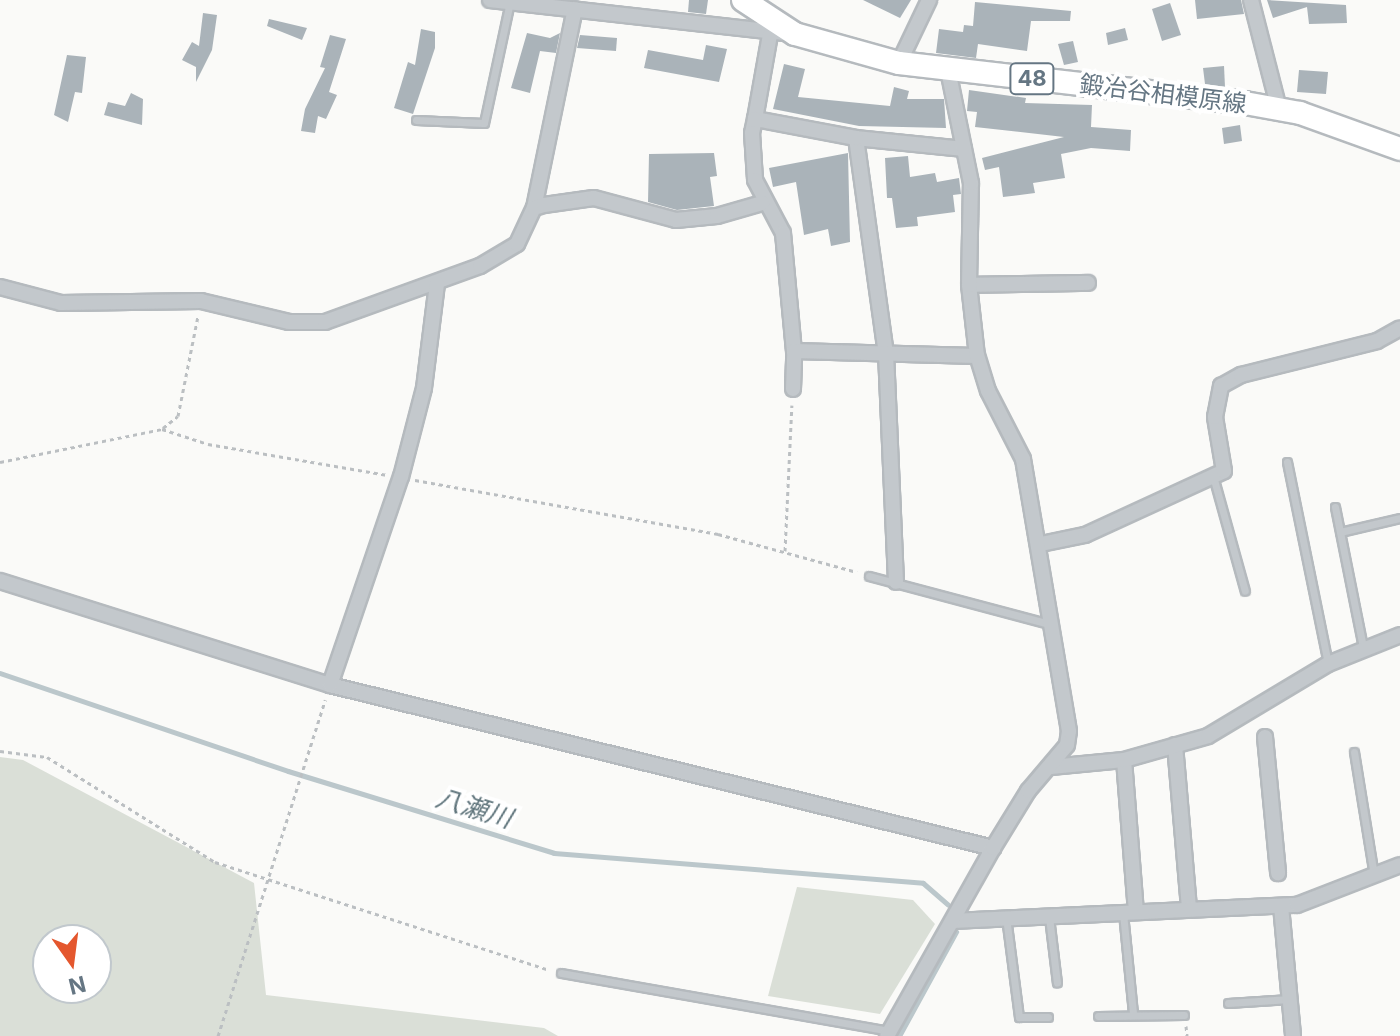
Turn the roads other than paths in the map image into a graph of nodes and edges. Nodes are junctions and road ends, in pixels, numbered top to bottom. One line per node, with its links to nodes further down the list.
1 (490, 0): 5 (street)
2 (743, 0): 7 (main road, 鍛冶谷相模原線 / 48)
3 (929, 0): 9 (street)
4 (1251, 0): 11 (street)
5 (510, 2): 6 (street); 13 (lane)
6 (575, 9): 8 (street); 18 (street)
7 (795, 34): 8 (street); 9 (main road, 鍛冶谷相模原線 / 48)
8 (770, 35): 12 (street)
9 (899, 63): 10 (main road, 鍛冶谷相模原線 / 48)
10 (948, 70): 11 (main road, 鍛冶谷相模原線 / 48); 15 (street)
11 (1279, 109): 16 (main road, 鍛冶谷相模原線 / 48)
12 (755, 119): 14 (street); 17 (street)
13 (416, 120)
14 (856, 138): 15 (street); 25 (street)
15 (964, 149): 21 (street)
16 (1400, 149)
17 (762, 203): 18 (street); 24 (street)
18 (534, 208): 20 (street)
19 (1088, 283): 21 (street)
20 (437, 284): 22 (street); 42 (street)
21 (969, 285): 26 (street)
22 (0, 287)
23 (1400, 328): 29 (street)
24 (794, 351): 25 (street); 27 (street)
25 (886, 353): 26 (street); 36 (street)
26 (977, 356): 33 (street)
27 (793, 389)
28 (1287, 462): 41 (lane)
29 (1213, 476): 33 (street); 37 (lane)
30 (1335, 507): 32 (lane)
31 (1400, 518): 32 (lane)
32 (1340, 532): 40 (lane)
33 (1041, 544): 38 (street)
34 (869, 576): 36 (lane)
35 (0, 581): 42 (street)
36 (896, 582): 38 (lane)
37 (1245, 591)
38 (1054, 626): 47 (street)
39 (1400, 635): 40 (street)
40 (1363, 647): 41 (street)
41 (1328, 664): 44 (street)
42 (330, 685): 48 (street)
43 (1265, 737): 50 (street)
44 (1175, 745): 46 (street); 53 (street)
45 (1354, 752): 51 (lane)
46 (1124, 760): 47 (street); 54 (street)
47 (1051, 767): 48 (street)
48 (993, 848): 57 (street)
49 (1400, 865): 51 (street)
50 (1278, 873)
51 (1374, 877): 52 (street)
52 (1281, 906): 53 (street); 60 (street)
53 (1189, 909): 54 (street)
54 (1129, 912): 55 (street); 62 (lane)
55 (1049, 916): 56 (street); 59 (lane)
56 (1006, 917): 57 (street); 65 (lane)
57 (954, 921): 66 (street)
58 (561, 973): 66 (lane)
59 (1057, 983)
60 (1290, 999): 61 (lane); 67 (street)
61 (1228, 1003)
62 (1133, 1014): 63 (lane); 64 (lane)
63 (1184, 1015)
64 (1098, 1016)
65 (1048, 1017)
66 (888, 1033)
67 (1293, 1036)

